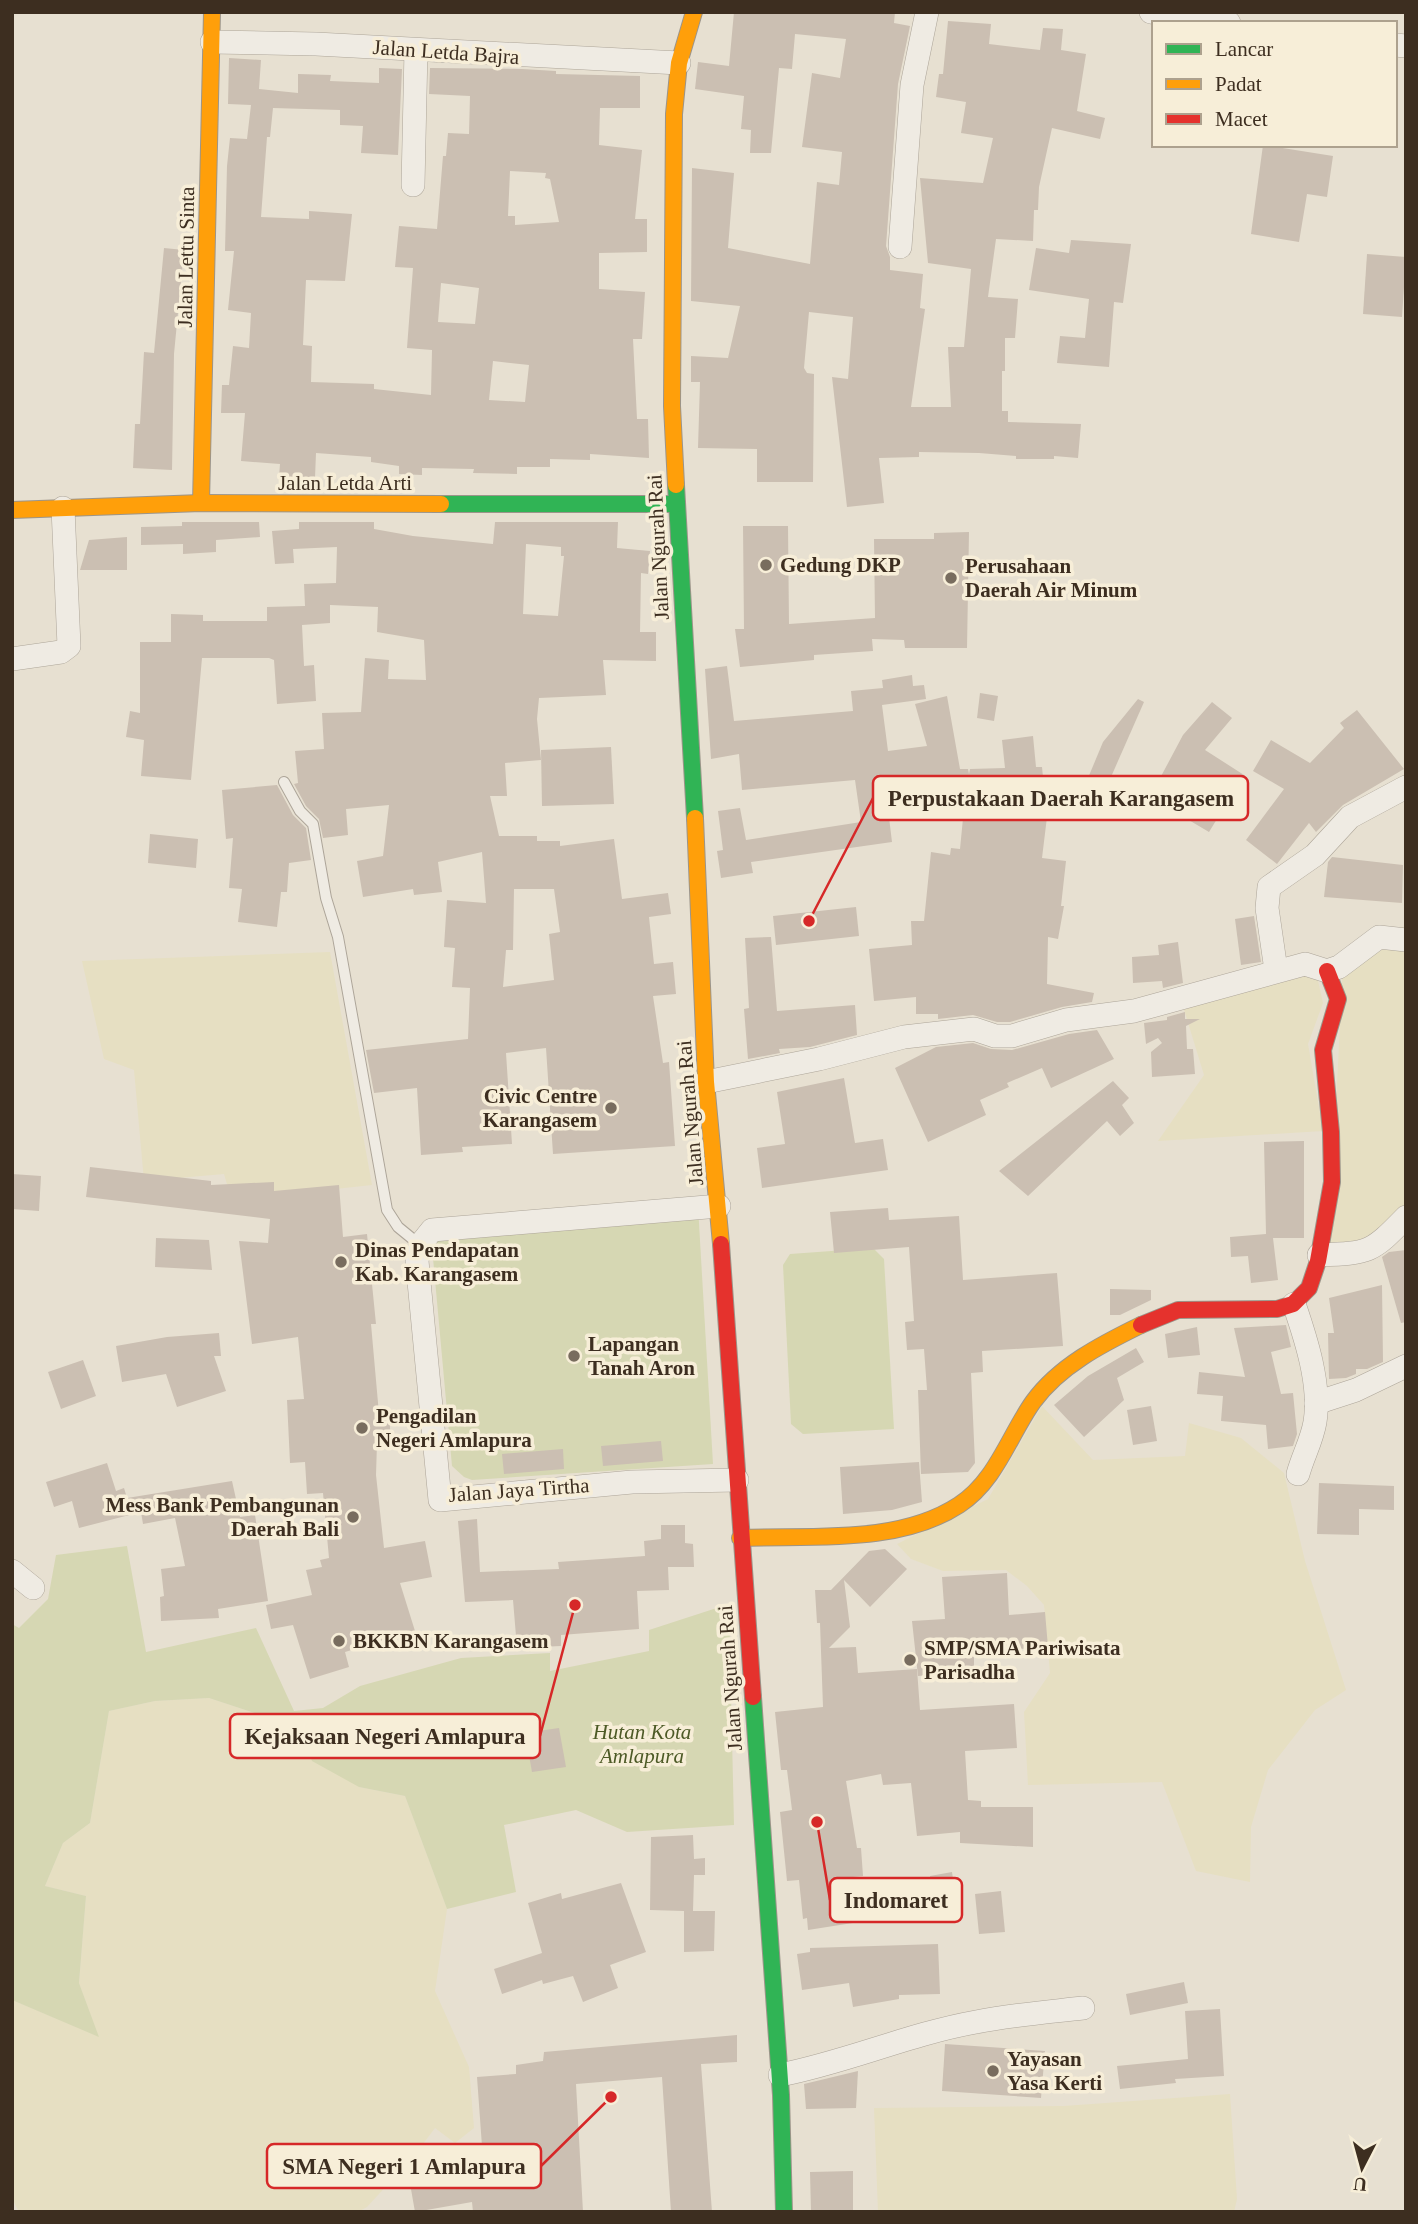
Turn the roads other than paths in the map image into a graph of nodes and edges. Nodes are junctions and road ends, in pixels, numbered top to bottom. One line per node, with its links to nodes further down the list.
1 (212, 12): 6 (street, Jalan Lettu Sinta)
2 (694, 12): 8 (street, Jalan Ngurah Rai)
3 (927, 12): 10 (street)
4 (1151, 12): 5 (street)
5 (1215, 21)
6 (212, 42): 7 (street, Jalan Letda Bajra); 11 (street, Jalan Lettu Sinta)
7 (416, 50): 8 (street, Jalan Letda Bajra); 9 (street)
8 (679, 63): 12 (street, Jalan Ngurah Rai)
9 (413, 185)
10 (900, 247)
11 (201, 503): 12 (street, Jalan Letda Arti); 13 (street, Jalan Letda Arti)
12 (677, 504): 21 (street, Jalan Ngurah Rai)
13 (63, 508): 14 (street, Jalan Letda Arti); 15 (street)
14 (12, 510)
15 (12, 659)
16 (284, 782): 24 (lane)
17 (1406, 787): 19 (street)
18 (1406, 940): 20 (street)
19 (1276, 970): 20 (street); 21 (street)
20 (1327, 971): 25 (street)
21 (706, 1082): 22 (street, Jalan Ngurah Rai)
22 (719, 1206): 24 (street); 30 (street, Jalan Ngurah Rai)
23 (1406, 1217): 25 (street)
24 (420, 1245): 30 (street, Jalan Jaya Tirtha)
25 (1319, 1255): 26 (street)
26 (1294, 1304): 28 (street); 31 (street)
27 (1406, 1366): 28 (street)
28 (1316, 1403): 29 (street)
29 (1298, 1474)
30 (737, 1480): 31 (street, Jalan Ngurah Rai)
31 (740, 1538): 35 (street, Jalan Ngurah Rai)
32 (12, 1571): 33 (street)
33 (33, 1587)
34 (1083, 2008): 35 (street)
35 (780, 2075): 36 (street, Jalan Ngurah Rai)
36 (784, 2212)

